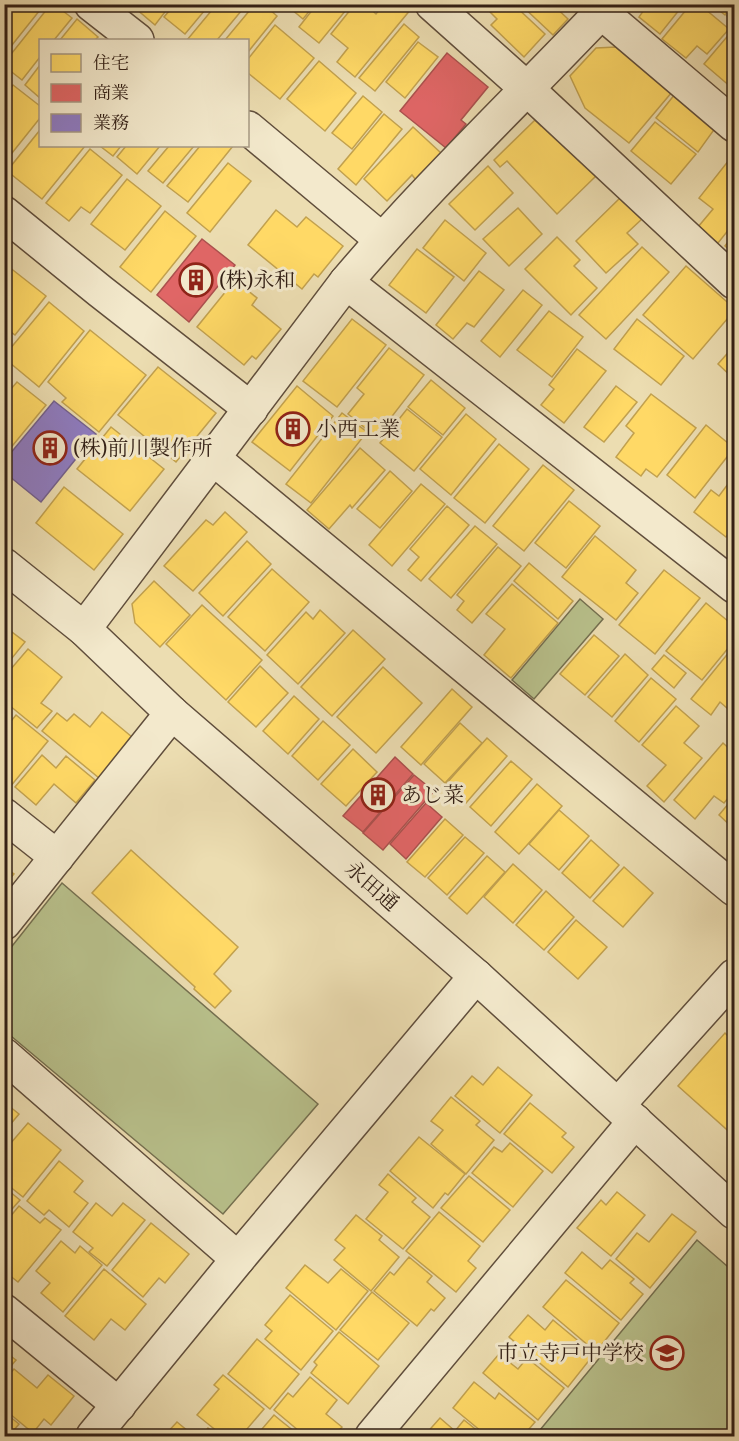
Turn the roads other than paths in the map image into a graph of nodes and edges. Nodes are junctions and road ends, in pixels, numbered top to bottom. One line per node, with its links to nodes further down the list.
1 (91, 4): 4 (street)
2 (432, 4): 5 (street)
3 (605, 8): 5 (street); 6 (street)
4 (136, 39)
5 (526, 88): 9 (street); 11 (street)
6 (735, 125)
7 (249, 129): 9 (street)
8 (4, 213): 12 (street)
9 (382, 240): 10 (street)
10 (346, 282): 12 (street); 15 (street)
11 (735, 282)
12 (251, 409): 13 (street)
13 (214, 459): 16 (street); 20 (street)
14 (4, 565): 16 (street, 永田通)
15 (735, 586)
16 (84, 629): 17 (street, 永田通)
17 (172, 713): 19 (street); 22 (street, 永田通)
18 (4, 815): 19 (street)
19 (57, 857): 21 (street)
20 (735, 889)
21 (4, 923)
22 (476, 976): 25 (street, 永田通); 27 (street)
23 (735, 976): 25 (street)
24 (4, 1056): 27 (street)
25 (626, 1113): 26 (street, 永田通); 31 (street)
26 (735, 1212)
27 (238, 1259): 29 (street)
28 (4, 1311): 29 (street)
29 (119, 1405): 30 (street)
30 (93, 1437)
31 (372, 1437)

